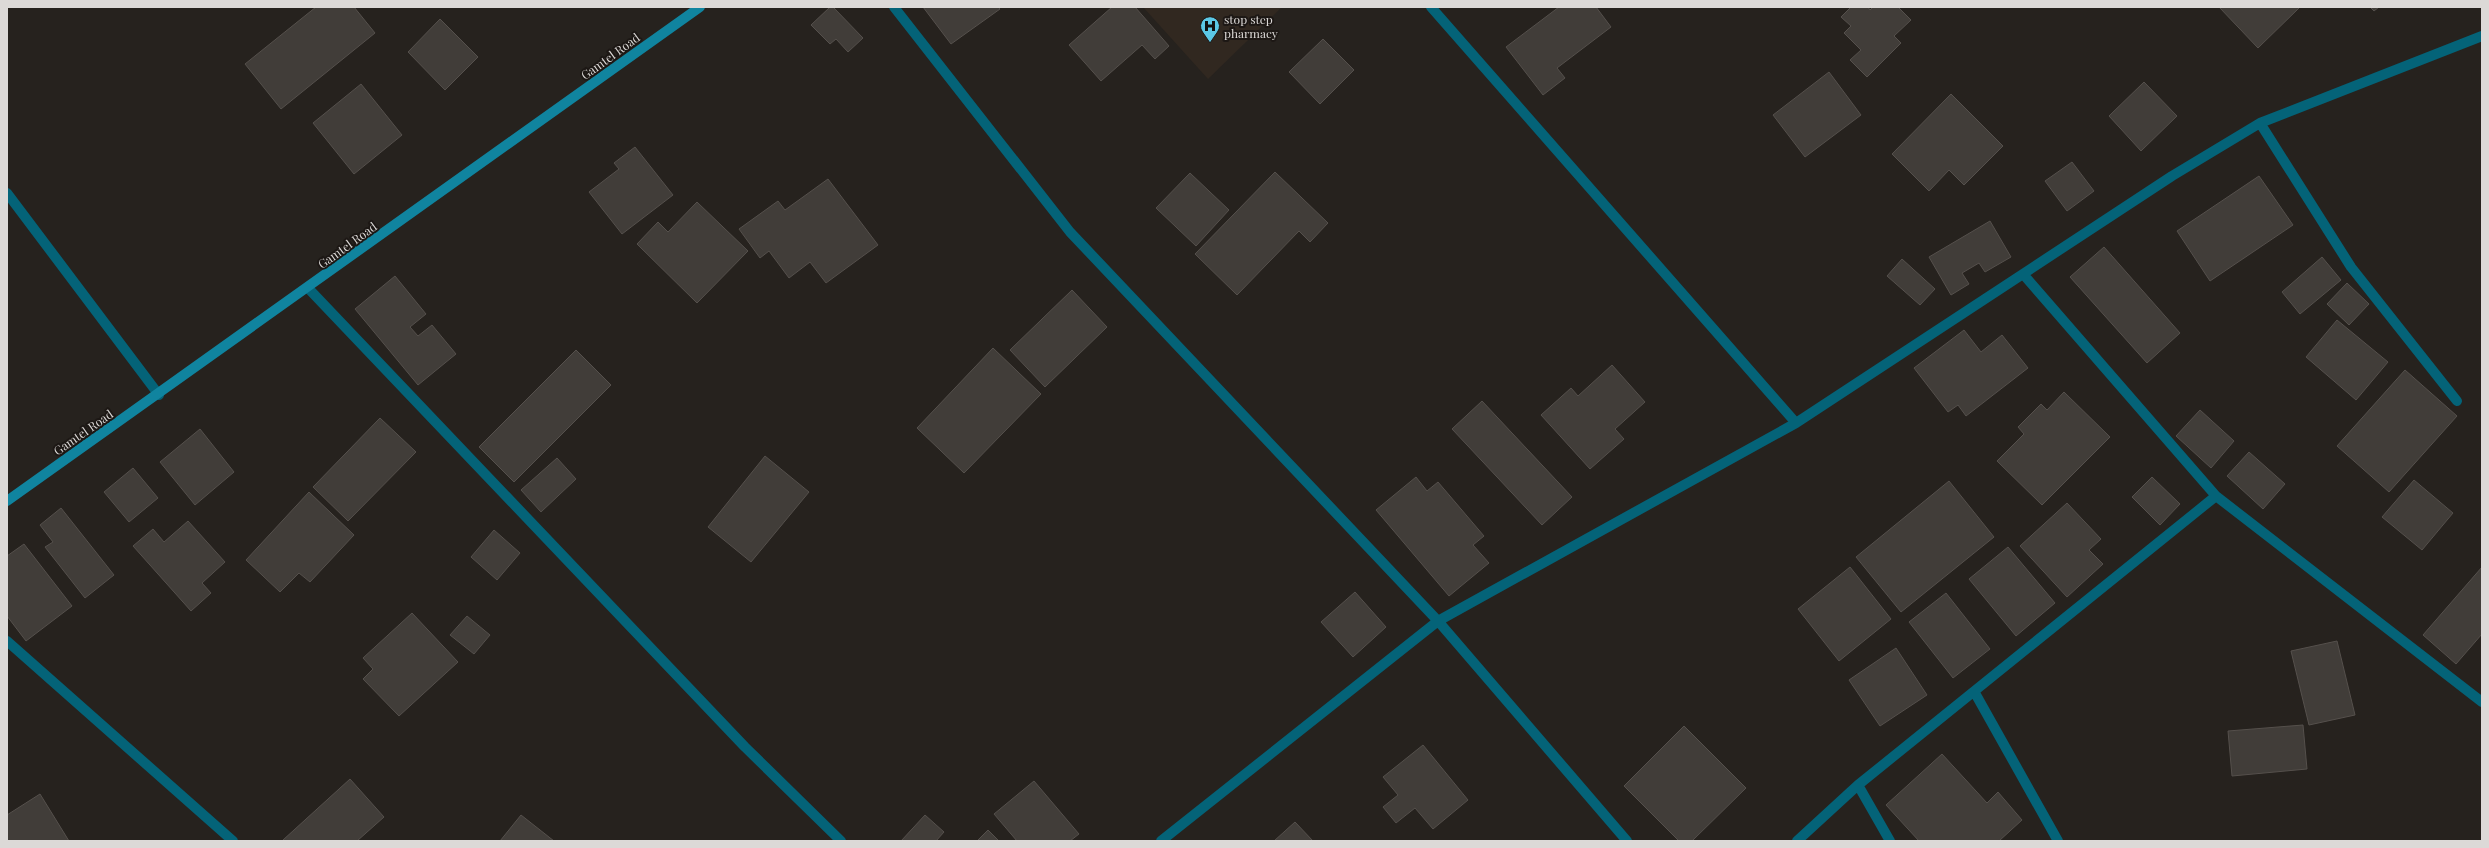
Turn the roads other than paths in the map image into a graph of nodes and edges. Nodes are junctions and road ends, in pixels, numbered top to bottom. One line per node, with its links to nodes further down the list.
1 (700, 7): 8 (street, Gamtel Road)
2 (894, 7): 14 (street)
3 (1431, 7): 11 (street)
4 (2482, 36): 5 (street)
5 (2260, 123): 7 (street); 10 (street)
6 (7, 193): 9 (street)
7 (2023, 274): 11 (street); 12 (street)
8 (308, 288): 9 (street, Gamtel Road); 20 (street)
9 (159, 395): 13 (street, Gamtel Road)
10 (2457, 401)
11 (1796, 423): 14 (street)
12 (2216, 496): 16 (street); 17 (street)
13 (7, 501)
14 (1438, 621): 21 (street); 22 (street)
15 (7, 641): 19 (street)
16 (1975, 693): 18 (street); 25 (street)
17 (2482, 702)
18 (1858, 786): 23 (street); 24 (street)
19 (233, 841)
20 (841, 841)
21 (1162, 841)
22 (1626, 841)
23 (1797, 841)
24 (1890, 841)
25 (2058, 841)

